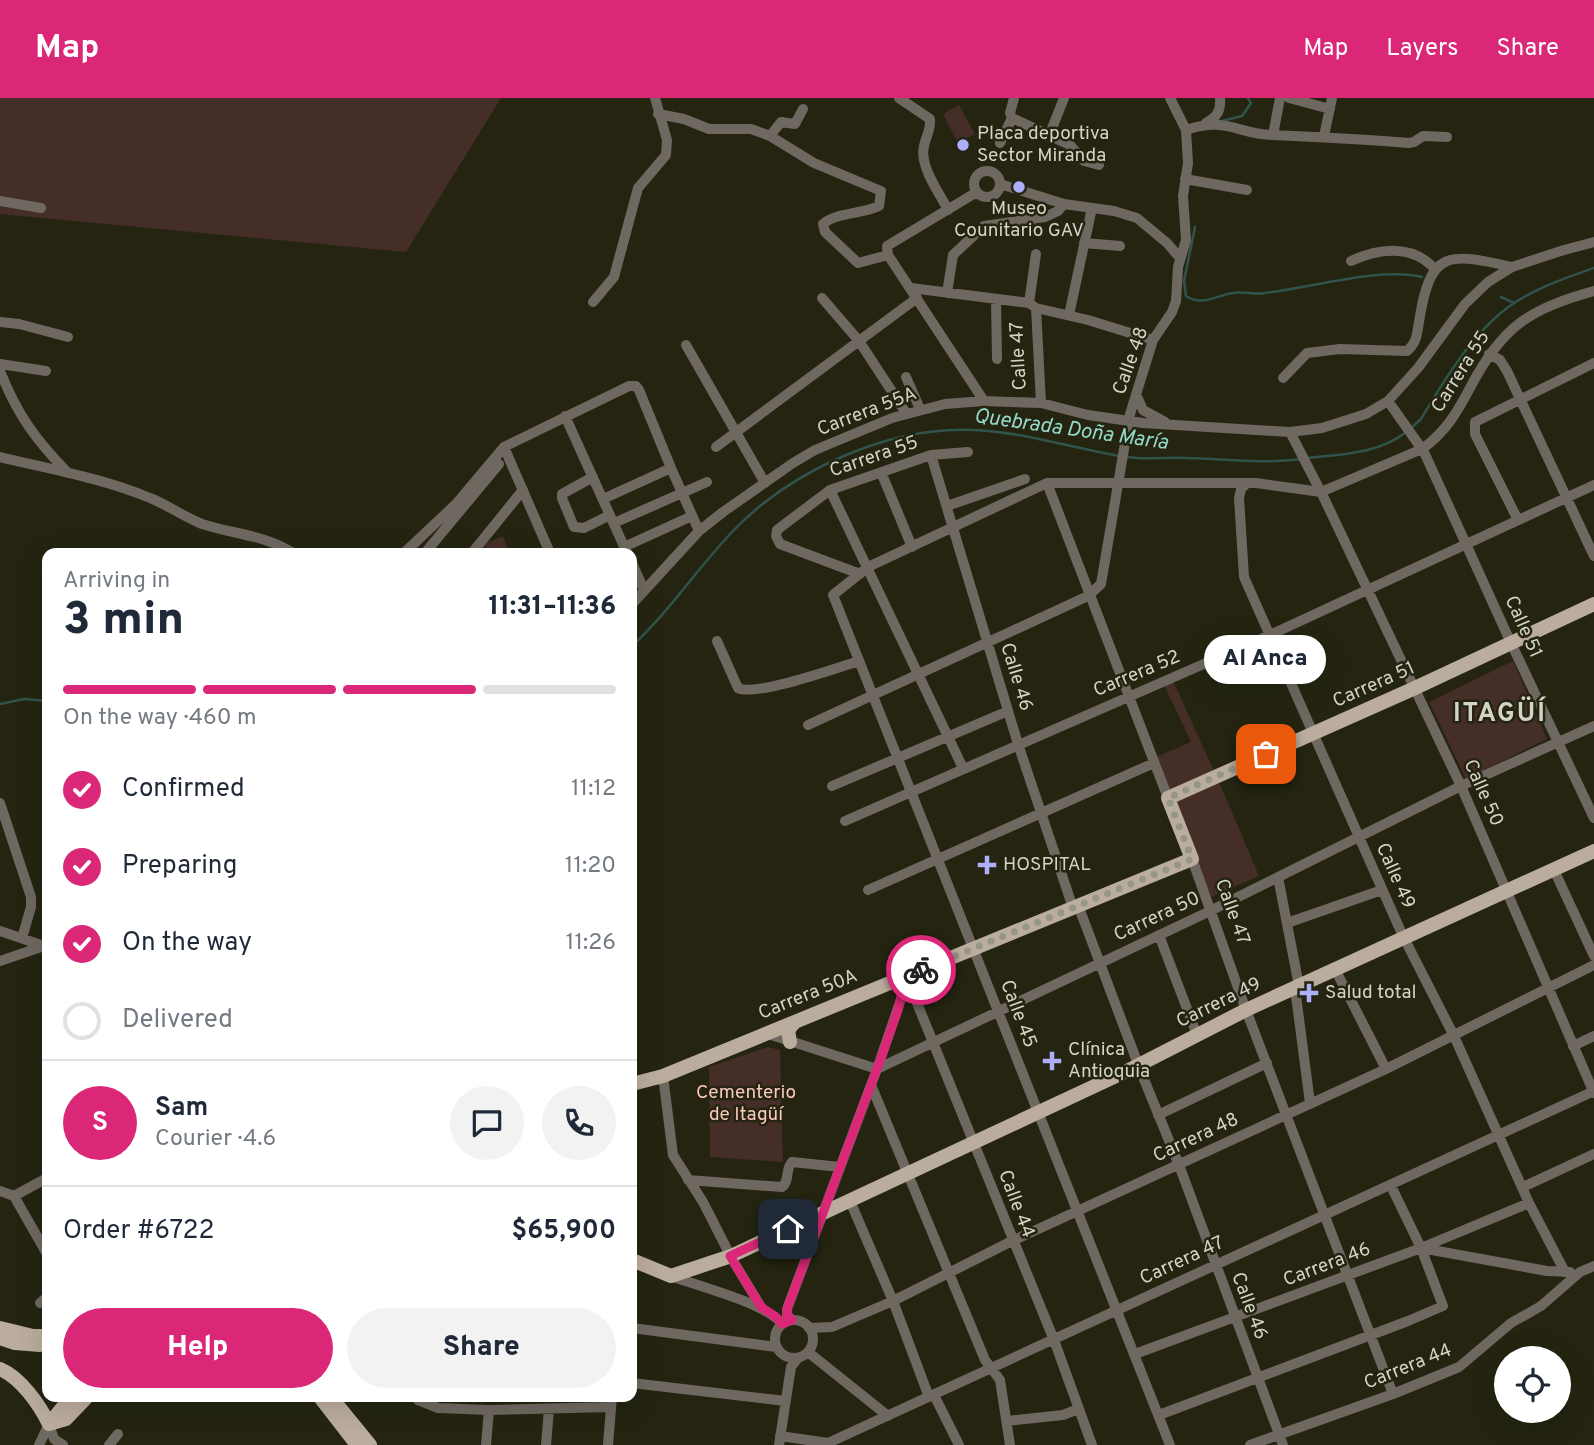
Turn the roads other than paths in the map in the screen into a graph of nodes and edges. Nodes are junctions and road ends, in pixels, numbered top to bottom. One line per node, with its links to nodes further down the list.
1 (655, 98): 11 (street)
2 (899, 98): 29 (street)
3 (1014, 98): 12 (street)
4 (1064, 98): 16 (street)
5 (1170, 98): 13 (street, Calle 48)
6 (1220, 98): 13 (street)
7 (1280, 98): 14 (street)
8 (1289, 98): 9 (street)
9 (1331, 104): 17 (street)
10 (803, 109): 15 (street)
11 (658, 114): 15 (street); 44 (street)
12 (1012, 118): 16 (street); 19 (street)
13 (1193, 130): 14 (street); 21 (street, Calle 48)
14 (1273, 135): 17 (street)
15 (770, 136): 33 (street)
16 (1049, 136): 20 (street)
17 (1324, 136): 18 (street)
18 (1447, 137)
19 (1000, 143)
20 (1099, 165)
21 (1185, 179): 23 (street); 35 (street, Calle 48)
22 (1000, 184): 24 (street); 24 (street); 26 (street)
23 (1247, 190)
24 (977, 192): 29 (street)
25 (0, 201): 27 (street)
26 (1064, 204): 28 (street); 40 (street)
27 (41, 208)
28 (1092, 208): 31 (street); 35 (street)
29 (948, 210): 33 (street)
30 (1594, 242): 37 (street)
31 (1084, 243): 32 (street); 46 (street)
32 (1119, 246)
33 (888, 251): 39 (street)
34 (1036, 254): 45 (street, Calle 47)
35 (1180, 258): 49 (street, Calle 48)
36 (1350, 261): 38 (street)
37 (1512, 267): 38 (street); 64 (street)
38 (1434, 269): 59 (street)
39 (914, 293): 40 (street); 50 (street); 62 (street)
40 (947, 293): 43 (street)
41 (1593, 295): 52 (street, Carrera 55)
42 (822, 298): 50 (street)
43 (996, 300): 45 (street); 53 (street)
44 (593, 302)
45 (1032, 305): 46 (street); 63 (street, Calle 47)
46 (1069, 315): 49 (street)
47 (0, 322): 48 (street)
48 (68, 337)
49 (1153, 340): 60 (street, Calle 48)
50 (859, 341): 66 (street); 70 (street)
51 (686, 345): 70 (street)
52 (1489, 354): 61 (street); 73 (street, Carrera 55)
53 (997, 359)
54 (1594, 363): 61 (street)
55 (0, 364): 57 (street)
56 (0, 371): 80 (street)
57 (46, 371)
58 (906, 377): 65 (street)
59 (1283, 378)
60 (1136, 394): 68 (street, Calle 48); 69 (street)
61 (1521, 398): 93 (street); 98 (street)
62 (984, 401): 63 (street, Carrera 55A); 65 (street, Carrera 55A)
63 (1041, 403): 68 (street, Carrera 55A)
64 (1392, 405): 71 (street, Carrera 55A); 73 (street, Calle 51)
65 (920, 409): 66 (street, Carrera 55A)
66 (906, 413): 87 (street, Carrera 55A)
67 (565, 416): 74 (street); 78 (street); 81 (street)
68 (1128, 422): 69 (street, Carrera 55A); 82 (street, Calle 48)
69 (1171, 425): 71 (street, Carrera 55A)
70 (736, 432): 72 (street); 87 (street)
71 (1291, 435): 89 (street, Calle 50)
72 (716, 447)
73 (1421, 447): 89 (street, Carrera 55); 101 (street, Calle 51)
74 (506, 451): 90 (street); 104 (street); 105 (street)
75 (968, 452): 76 (street, Carrera 55)
76 (931, 455): 79 (street, Carrera 55); 95 (street, Calle 46)
77 (0, 457): 80 (street)
78 (671, 468): 92 (street); 94 (street)
79 (881, 472): 91 (street, Carrera 55); 102 (street)
80 (68, 474): 103 (street)
81 (593, 477): 94 (street); 97 (street)
82 (1119, 478): 85 (street); 86 (street); 115 (street, Calle 48)
83 (1025, 479): 95 (street)
84 (707, 482): 92 (street)
85 (1047, 483): 99 (street); 115 (street, Calle 47)
86 (1247, 483): 89 (street); 118 (street, Calle 49)
87 (765, 484): 100 (street, Carrera 55A)
88 (1594, 485): 93 (street, Carrera 52)
89 (1320, 489): 113 (street, Calle 50)
90 (523, 490): 106 (street); 107 (street)
91 (830, 490): 111 (street); 111 (street, Carrera 55)
92 (681, 493): 96 (street); 97 (street)
93 (1567, 497): 98 (street, Carrera 52); 110 (street)
94 (603, 499): 97 (street)
95 (947, 506): 99 (street, Calle 46)
96 (692, 516): 100 (street); 109 (street)
97 (612, 519): 108 (street)
98 (1518, 520): 101 (street, Carrera 52)
99 (954, 527): 102 (street); 120 (street, Calle 46)
100 (699, 531): 114 (street, Carrera 55A)
101 (1466, 544): 113 (street, Carrera 52); 121 (street, Calle 51)
102 (912, 547): 111 (street)
103 (286, 548)
104 (409, 548)
105 (429, 548)
106 (476, 548)
107 (548, 548)
108 (625, 548)
109 (630, 548)
110 (1594, 555)
111 (864, 570): 122 (street, Calle 45); 123 (street)
112 (637, 574): 114 (street)
113 (1368, 589): 118 (street, Carrera 52); 124 (street, Calle 50)
114 (644, 590): 116 (street, Carrera 55A)
115 (1088, 596): 120 (street); 126 (street, Calle 47)
116 (637, 598)
117 (1594, 604): 121 (main road, Carrera 51)
118 (1270, 635): 126 (street, Carrera 52); 130 (street, Calle 49)
119 (717, 641): 122 (street)
120 (988, 643): 123 (street); 127 (street, Calle 46)
121 (1511, 643): 124 (main road, Carrera 51); 132 (street, Calle 51)
122 (859, 661): 125 (street, Calle 45)
123 (918, 674): 125 (street); 131 (street)
124 (1415, 688): 130 (main road, Carrera 51); 138 (street, Calle 50)
125 (872, 695): 128 (street); 134 (street, Calle 45)
126 (1128, 698): 133 (street, Carrera 52); 135 (street, Calle 47)
127 (1008, 710): 131 (street); 133 (street, Calle 46)
128 (808, 724)
129 (1594, 726): 132 (street, Carrera 50)
130 (1312, 733): 140 (main road, Carrera 51); 145 (street, Calle 49)
131 (947, 737): 134 (street); 136 (street)
132 (1558, 742): 138 (street, Carrera 50); 143 (street, Calle 51)
133 (1018, 744): 136 (street, Carrera 52); 142 (street, Calle 46)
134 (897, 758): 137 (street); 139 (street, Calle 45)
135 (1154, 763): 140 (street, Calle 47); 142 (street)
136 (963, 768): 139 (street, Carrera 52)
137 (832, 786)
138 (1461, 786): 145 (street, Carrera 50); 153 (street, Calle 50)
139 (911, 793): 144 (street, Carrera 52); 148 (street, Calle 45)
140 (1168, 798): 147 (main road, Calle 47)
141 (0, 803): 160 (street)
142 (1042, 813): 148 (street); 154 (street, Calle 46)
143 (1594, 818)
144 (845, 821)
145 (1358, 837): 150 (street, Carrera 50); 152 (street, Calle 49)
146 (1594, 851): 149 (main road, Carrera 49)
147 (1192, 859): 154 (main road, Carrera 50A); 155 (street, Calle 47)
148 (938, 860): 151 (street); 163 (street, Calle 45)
149 (1554, 870): 153 (main road, Carrera 49); 164 (street)
150 (1278, 877): 155 (street, Carrera 50); 156 (street)
151 (868, 890)
152 (1382, 890): 156 (street); 159 (street, Calle 49)
153 (1507, 891): 159 (main road, Carrera 49); 171 (street, Calle 50)
154 (1076, 906): 163 (main road, Carrera 50A); 166 (street, Calle 46)
155 (1212, 910): 158 (street, Carrera 50); 174 (street, Calle 47)
156 (1287, 923): 170 (street)
157 (0, 931): 160 (street)
158 (1159, 936): 166 (street, Carrera 50); 178 (street)
159 (1403, 937): 168 (main road, Carrera 49); 180 (street, Calle 49)
160 (22, 938): 161 (street)
161 (42, 945)
162 (42, 947): 165 (street)
163 (973, 949): 169 (main road, Carrera 50A); 175 (street, Calle 45)
164 (1594, 956)
165 (0, 961)
166 (1101, 963): 175 (street, Carrera 50); 185 (street, Calle 46)
167 (1594, 965): 171 (street, Carrera 48)
168 (1335, 969): 170 (main road, Carrera 49); 187 (street)
169 (906, 976): 172 (street, Calle 44); 173 (street); 176 (main road, Carrera 50A)
170 (1297, 987): 174 (main road, Carrera 49); 192 (street)
171 (1548, 990): 180 (street, Carrera 48); 183 (street, Calle 50)
172 (917, 1003): 173 (street); 182 (street, Calle 44)
173 (898, 1010): 186 (street)
174 (1246, 1010): 178 (main road, Carrera 49); 184 (street, Calle 47)
175 (999, 1011): 182 (street, Carrera 50); 193 (street, Calle 45)
176 (795, 1022): 177 (main road, Carrera 50A); 181 (main road)
177 (765, 1033): 181 (street); 188 (main road, Carrera 50A)
178 (1197, 1035): 185 (main road, Carrera 49)
179 (1594, 1035): 183 (street)
180 (1454, 1036): 187 (street, Carrera 48); 196 (street, Calle 49)
181 (790, 1042): 186 (street)
182 (932, 1043): 186 (street, Carrera 50); 197 (street, Calle 44)
183 (1573, 1046): 191 (street, Calle 50)
184 (1267, 1063): 194 (street, Calle 47); 195 (street)
185 (1138, 1065): 193 (main road, Carrera 49); 195 (street, Calle 46)
186 (877, 1069): 190 (street)
187 (1386, 1069): 192 (street, Carrera 48)
188 (663, 1076): 189 (main road, Carrera 50A); 202 (street)
189 (637, 1083)
190 (871, 1085): 200 (street); 201 (street)
191 (1594, 1091): 196 (street, Carrera 47)
192 (1310, 1103): 194 (street, Carrera 48)
193 (1038, 1111): 197 (main road, Carrera 49); 211 (street, Calle 45)
194 (1286, 1114): 199 (street, Carrera 48); 212 (street, Calle 47)
195 (1158, 1115): 199 (street, Calle 46)
196 (1499, 1135): 204 (street, Carrera 47); 205 (street, Calle 49)
197 (974, 1142): 201 (main road, Carrera 49); 213 (street, Calle 44)
198 (1594, 1154): 205 (street)
199 (1179, 1165): 211 (street, Carrera 48); 218 (street, Calle 46)
200 (840, 1167): 202 (street); 210 (street)
201 (908, 1174): 208 (main road, Carrera 49); 220 (street)
202 (688, 1180): 216 (street)
203 (42, 1181): 207 (street)
204 (1391, 1185): 212 (street, Carrera 47); 215 (street)
205 (1523, 1187): 209 (street, Calle 49)
206 (0, 1191): 207 (street)
207 (14, 1196): 214 (street)
208 (849, 1201): 210 (main road, Carrera 49); 225 (street)
209 (1529, 1203): 215 (street, Carrera 46); 221 (street, Calle 49)
210 (822, 1213): 216 (main road, Carrera 49); 229 (street)
211 (1077, 1213): 213 (street, Carrera 48); 227 (street, Calle 45)
212 (1324, 1215): 218 (street, Carrera 47); 223 (street, Calle 47)
213 (1012, 1241): 220 (street, Carrera 48); 236 (street, Calle 44)
214 (42, 1245)
215 (1421, 1248): 221 (street); 223 (street, Carrera 46); 234 (street)
216 (730, 1256): 224 (main road, Carrera 49); 226 (street)
217 (637, 1262): 224 (main road)
218 (1215, 1266): 227 (street, Carrera 47); 228 (street, Calle 46)
219 (1594, 1266): 222 (street, Carrera 44)
220 (948, 1272): 225 (street, Carrera 48); 241 (street)
221 (1565, 1272): 222 (street)
222 (1580, 1272): 245 (street, Carrera 44)
223 (1347, 1275): 228 (street, Carrera 46); 234 (street, Calle 47)
224 (671, 1276): 226 (street)
225 (893, 1301): 230 (street, Carrera 48); 246 (street)
226 (761, 1307): 229 (street)
227 (1117, 1310): 236 (street, Carrera 47); 239 (street, Calle 45)
228 (1235, 1318): 239 (street, Carrera 46); 243 (street, Calle 46)
229 (787, 1322): 230 (street); 238 (street)
230 (809, 1328): 240 (street)
231 (2, 1329): 232 (main road); 235 (main road); 237 (main road)
232 (42, 1329)
233 (637, 1329): 238 (street)
234 (1370, 1335): 243 (street); 245 (street, Calle 47)
235 (42, 1336)
236 (1054, 1340): 241 (street, Carrera 47); 255 (street, Calle 44)
237 (42, 1345)
238 (776, 1347): 240 (street)
239 (1135, 1354): 257 (street, Calle 45)
240 (796, 1359): 247 (street); 258 (street)
241 (991, 1369): 246 (street, Carrera 47); 259 (street)
242 (0, 1371): 260 (main road)
243 (1258, 1378): 257 (street); 263 (street, Calle 46)
244 (637, 1384): 247 (street)
245 (1393, 1394): 263 (street, Carrera 44)
246 (931, 1396): 258 (street, Carrera 47); 272 (street)
247 (786, 1401): 262 (street)
248 (67, 1402): 260 (main road)
249 (82, 1402): 260 (main road)
250 (324, 1402): 267 (main road)
251 (335, 1402): 268 (main road)
252 (423, 1402): 256 (street)
253 (611, 1402): 254 (street); 271 (street)
254 (549, 1409): 256 (street); 270 (street)
255 (1078, 1409): 259 (street); 274 (street, Calle 44)
256 (489, 1410): 269 (street)
257 (1159, 1415): 275 (street, Calle 45)
258 (888, 1416): 262 (street, Carrera 47)
259 (1007, 1421): 273 (street)
260 (49, 1424): 264 (street); 265 (street)
261 (118, 1434): 266 (street)
262 (779, 1440)
263 (1281, 1440): 276 (street, Carrera 44)
264 (39, 1445)
265 (63, 1445)
266 (109, 1445)
267 (357, 1445)
268 (370, 1445)
269 (486, 1445)
270 (546, 1445)
271 (608, 1445)
272 (959, 1445)
273 (1010, 1445)
274 (1092, 1445)
275 (1170, 1445)
276 (1250, 1445)

